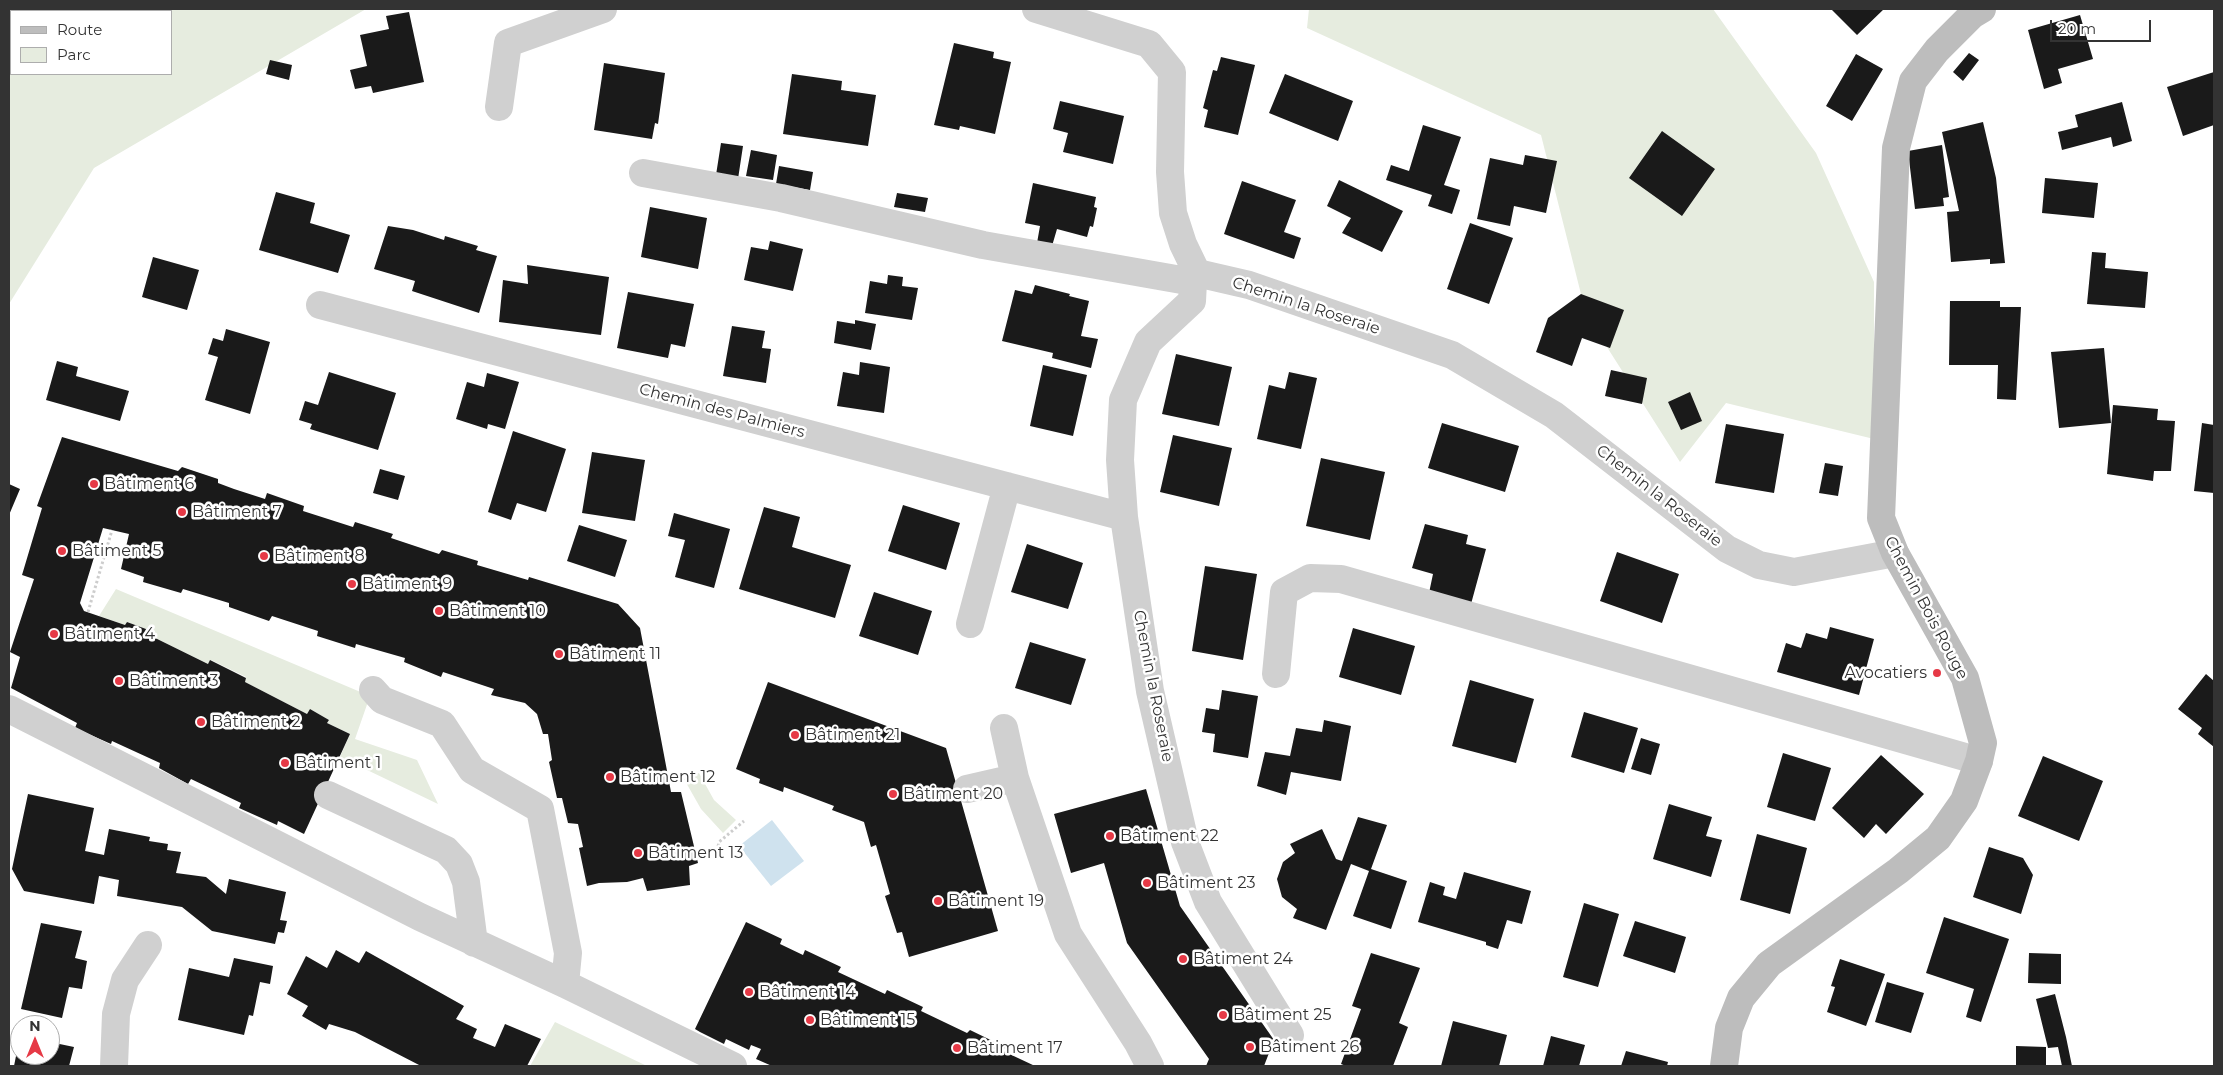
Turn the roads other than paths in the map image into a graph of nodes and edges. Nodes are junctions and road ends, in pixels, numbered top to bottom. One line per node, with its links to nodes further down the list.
1 (603, 9): 4 (street)
2 (1036, 9): 6 (street)
3 (1982, 9): 10 (street, Chemin Bois Rouge)
4 (499, 107)
5 (643, 173): 6 (street)
6 (1195, 278): 9 (street, Chemin la Roseraie); 10 (street, Chemin la Roseraie)
7 (320, 305): 8 (street, Chemin des Palmiers)
8 (1007, 486): 9 (street, Chemin des Palmiers); 11 (street)
9 (1124, 517): 23 (street, Chemin la Roseraie)
10 (1895, 552): 16 (street, Chemin Bois Rouge)
11 (970, 624)
12 (1276, 674): 16 (street)
13 (373, 690): 22 (street)
14 (9, 709): 20 (street)
15 (1004, 728): 17 (street)
16 (1979, 761): 27 (street, Chemin Bois Rouge)
17 (1015, 778): 18 (street); 26 (street)
18 (967, 788)
19 (328, 795): 20 (street)
20 (474, 942): 22 (street)
21 (148, 945): 24 (street)
22 (565, 984): 25 (street)
23 (1290, 1035)
24 (114, 1066)
25 (733, 1066)
26 (1150, 1066)
27 (1724, 1066)

